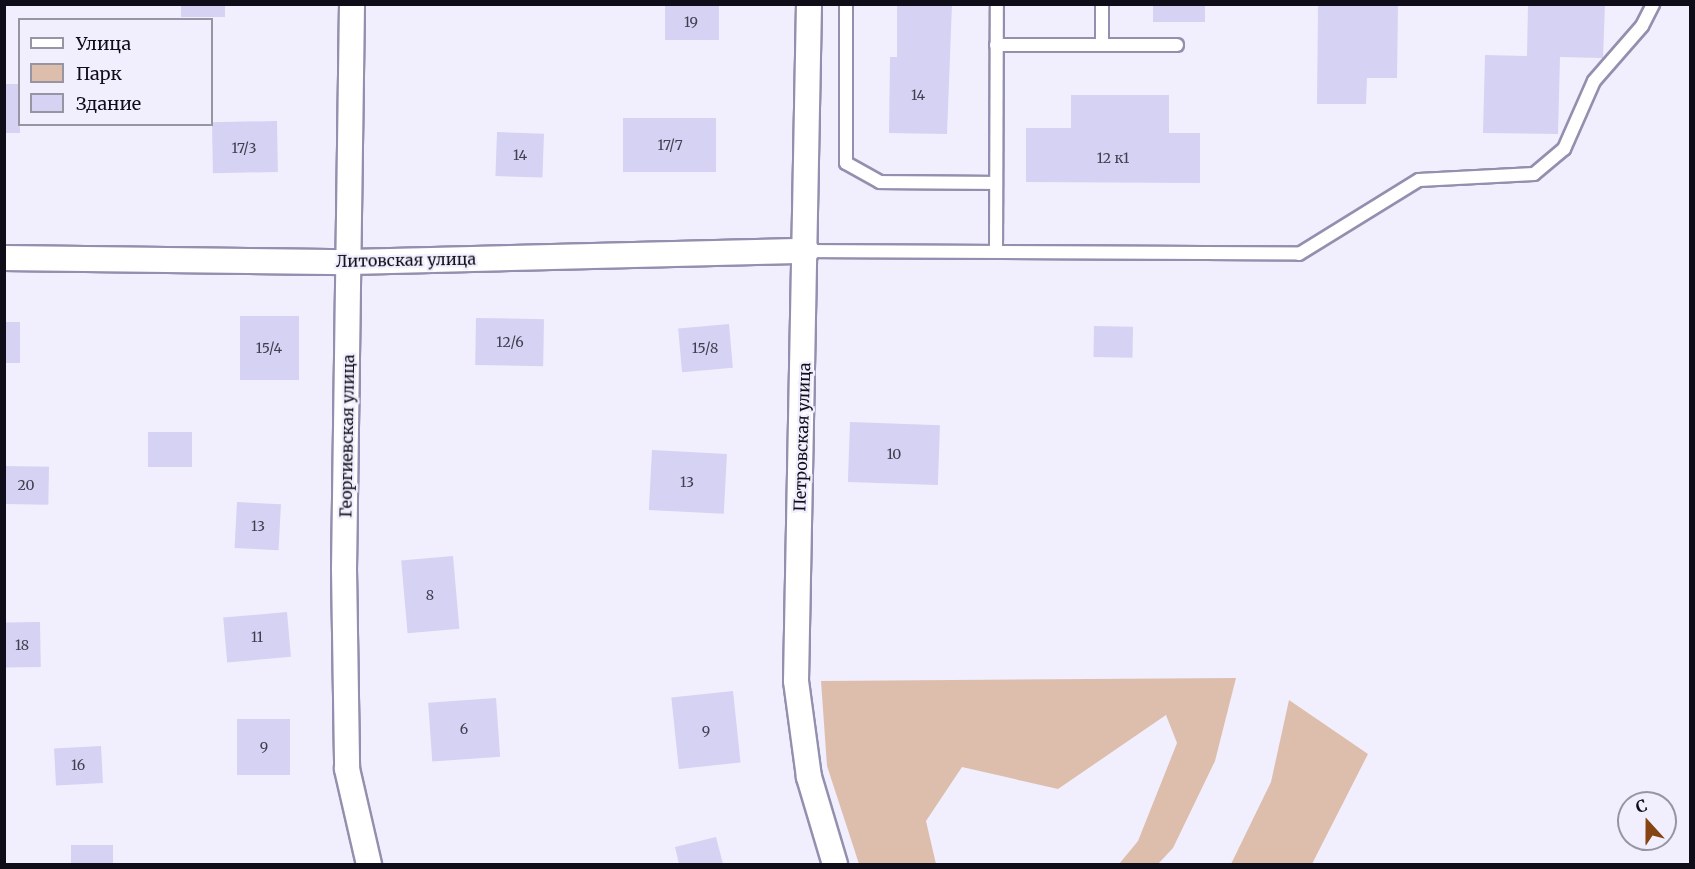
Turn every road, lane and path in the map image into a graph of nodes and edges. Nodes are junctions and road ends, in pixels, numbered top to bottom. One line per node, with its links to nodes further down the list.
1 (352, 4): 14 (street, Георгиевская улица)
2 (809, 4): 11 (street, Петровская улица)
3 (846, 4): 10 (lane)
4 (997, 4): 7 (lane)
5 (1102, 4): 8 (lane)
6 (1653, 4): 12 (lane)
7 (996, 45): 8 (lane); 10 (lane)
8 (1102, 45): 9 (lane)
9 (1177, 45)
10 (996, 183): 12 (lane)
11 (807, 251): 12 (lane); 14 (street, Литовская улица); 16 (street, Петровская улица)
12 (996, 251)
13 (4, 258): 14 (street, Литовская улица)
14 (350, 262): 15 (street, Георгиевская улица)
15 (369, 864)
16 (835, 864)

